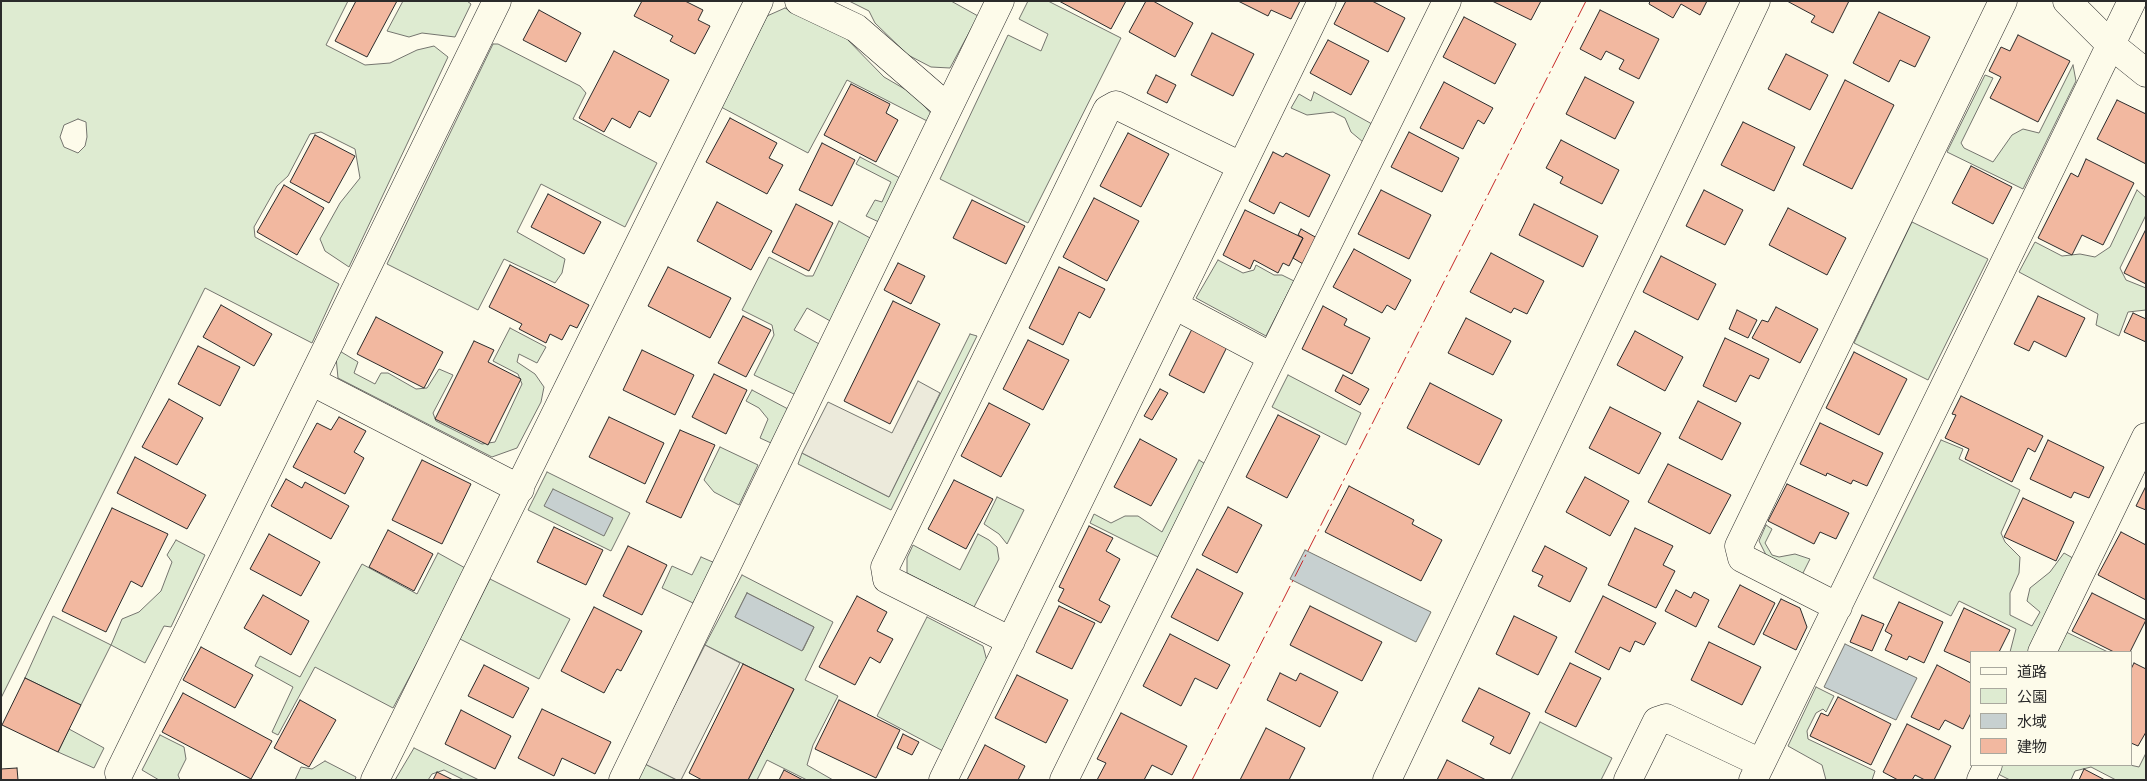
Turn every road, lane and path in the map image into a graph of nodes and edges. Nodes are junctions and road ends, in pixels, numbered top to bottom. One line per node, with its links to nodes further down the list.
1 (497, 1): 17 (street)
2 (759, 1): 19 (street)
3 (799, 1): 13 (street)
4 (1000, 1): 13 (street)
5 (1322, 1): 14 (street)
6 (1447, 1): 16 (street)
7 (1756, 1): 30 (street)
8 (2003, 1): 20 (street)
9 (2067, 1): 11 (street)
10 (2132, 1): 11 (street)
11 (2110, 44): 12 (street); 20 (street)
12 (2146, 74)
13 (947, 107): 27 (street)
14 (1241, 166): 15 (street); 21 (street)
15 (1174, 305): 16 (street); 21 (street)
16 (1272, 357): 29 (street)
17 (311, 380): 19 (street); 25 (street)
18 (2146, 437): 22 (street)
19 (520, 489): 26 (street)
20 (1838, 607): 24 (street)
21 (1011, 641): 28 (street)
22 (2042, 651)
23 (1988, 766): 32 (street)
24 (1757, 772): 31 (street)
25 (119, 773)
26 (375, 780)
27 (623, 780)
28 (943, 780)
29 (1064, 780)
30 (1386, 780)
31 (1628, 780)
32 (1981, 780)

